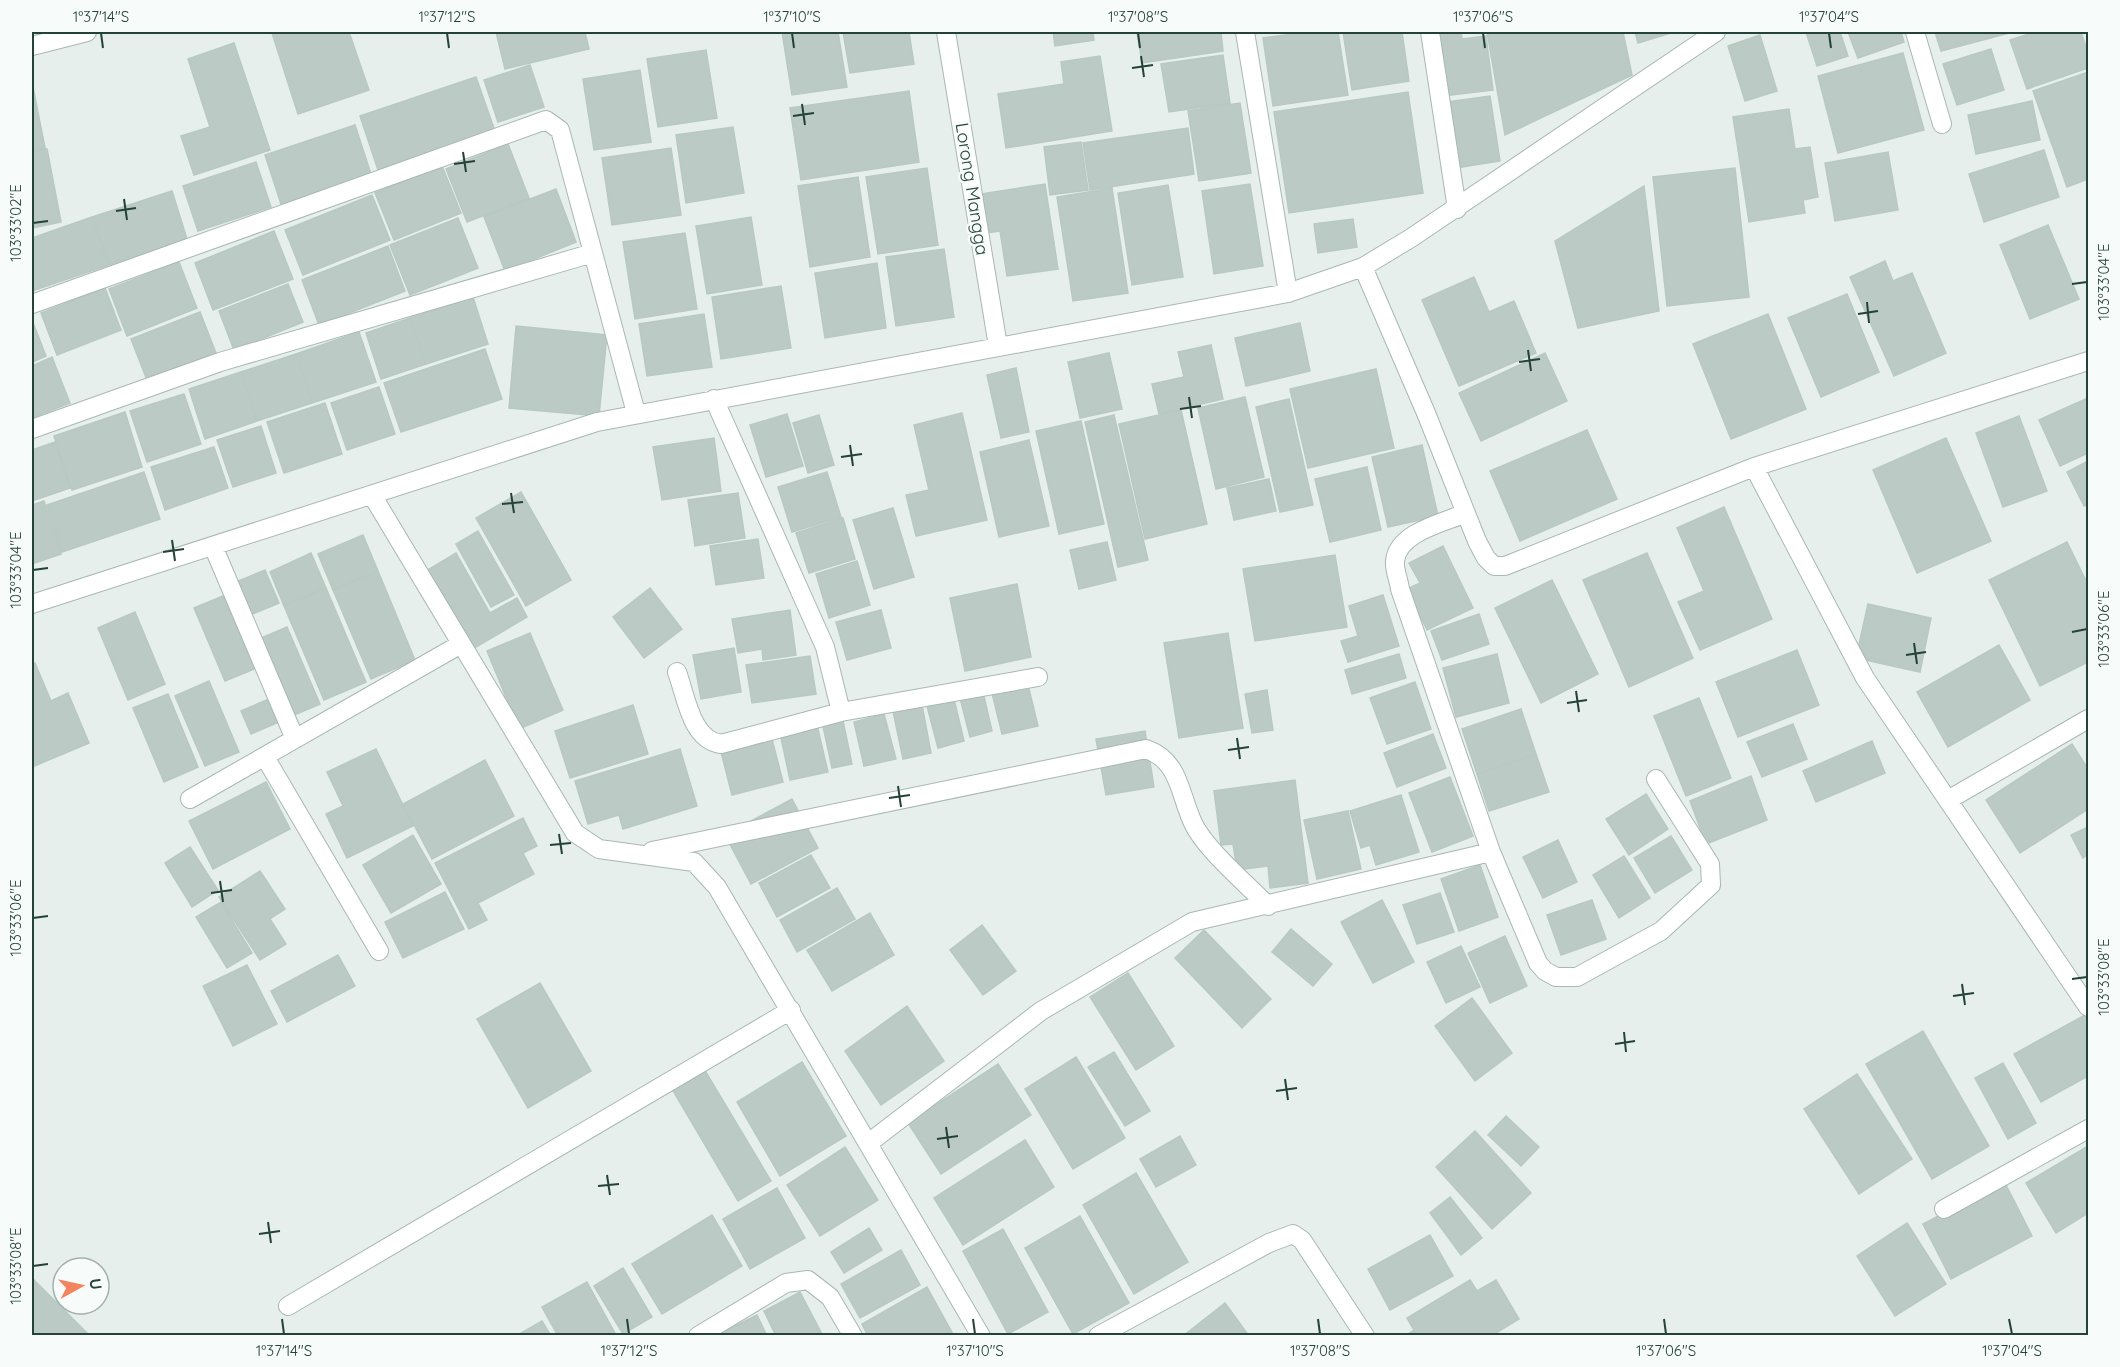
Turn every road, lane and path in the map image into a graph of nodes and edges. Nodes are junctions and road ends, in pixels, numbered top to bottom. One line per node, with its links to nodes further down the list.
1 (87, 32): 7 (street)
2 (946, 32): 14 (street, Lorong Mangga)
3 (1245, 32): 12 (street)
4 (1430, 32): 9 (street)
5 (1716, 32): 9 (street)
6 (1915, 32): 8 (street)
7 (32, 46)
8 (1942, 124)
9 (1456, 209): 11 (street)
10 (592, 253): 13 (street); 17 (street); 18 (street)
11 (1363, 267): 12 (street); 21 (street)
12 (1288, 293): 14 (street)
13 (32, 304)
14 (998, 346): 16 (street)
15 (2088, 361): 19 (street)
16 (714, 399): 17 (street); 27 (street)
17 (636, 413): 20 (street)
18 (32, 429)
19 (1754, 467): 21 (street); 33 (street)
20 (372, 495): 22 (street); 24 (street)
21 (1466, 513): 34 (street)
22 (213, 546): 23 (street); 29 (street)
23 (32, 604)
24 (461, 644): 29 (street); 35 (street)
25 (677, 672): 27 (street)
26 (1038, 677): 27 (street)
27 (841, 712)
28 (2088, 719): 33 (street)
29 (295, 739): 30 (street)
30 (265, 757): 32 (street); 37 (street)
31 (1656, 779): 34 (street)
32 (190, 799)
33 (1948, 800): 38 (street)
34 (1491, 852): 36 (street)
35 (635, 854): 36 (street); 39 (street)
36 (1268, 906): 41 (street)
37 (379, 951)
38 (2088, 1007)
39 (791, 1010): 41 (street); 43 (street)
40 (2088, 1129): 42 (street)
41 (870, 1142): 46 (street)
42 (1944, 1209)
43 (288, 1306)
44 (698, 1335): 45 (street)
45 (853, 1335)
46 (981, 1335)
47 (1098, 1335): 48 (street)
48 (1365, 1335)

